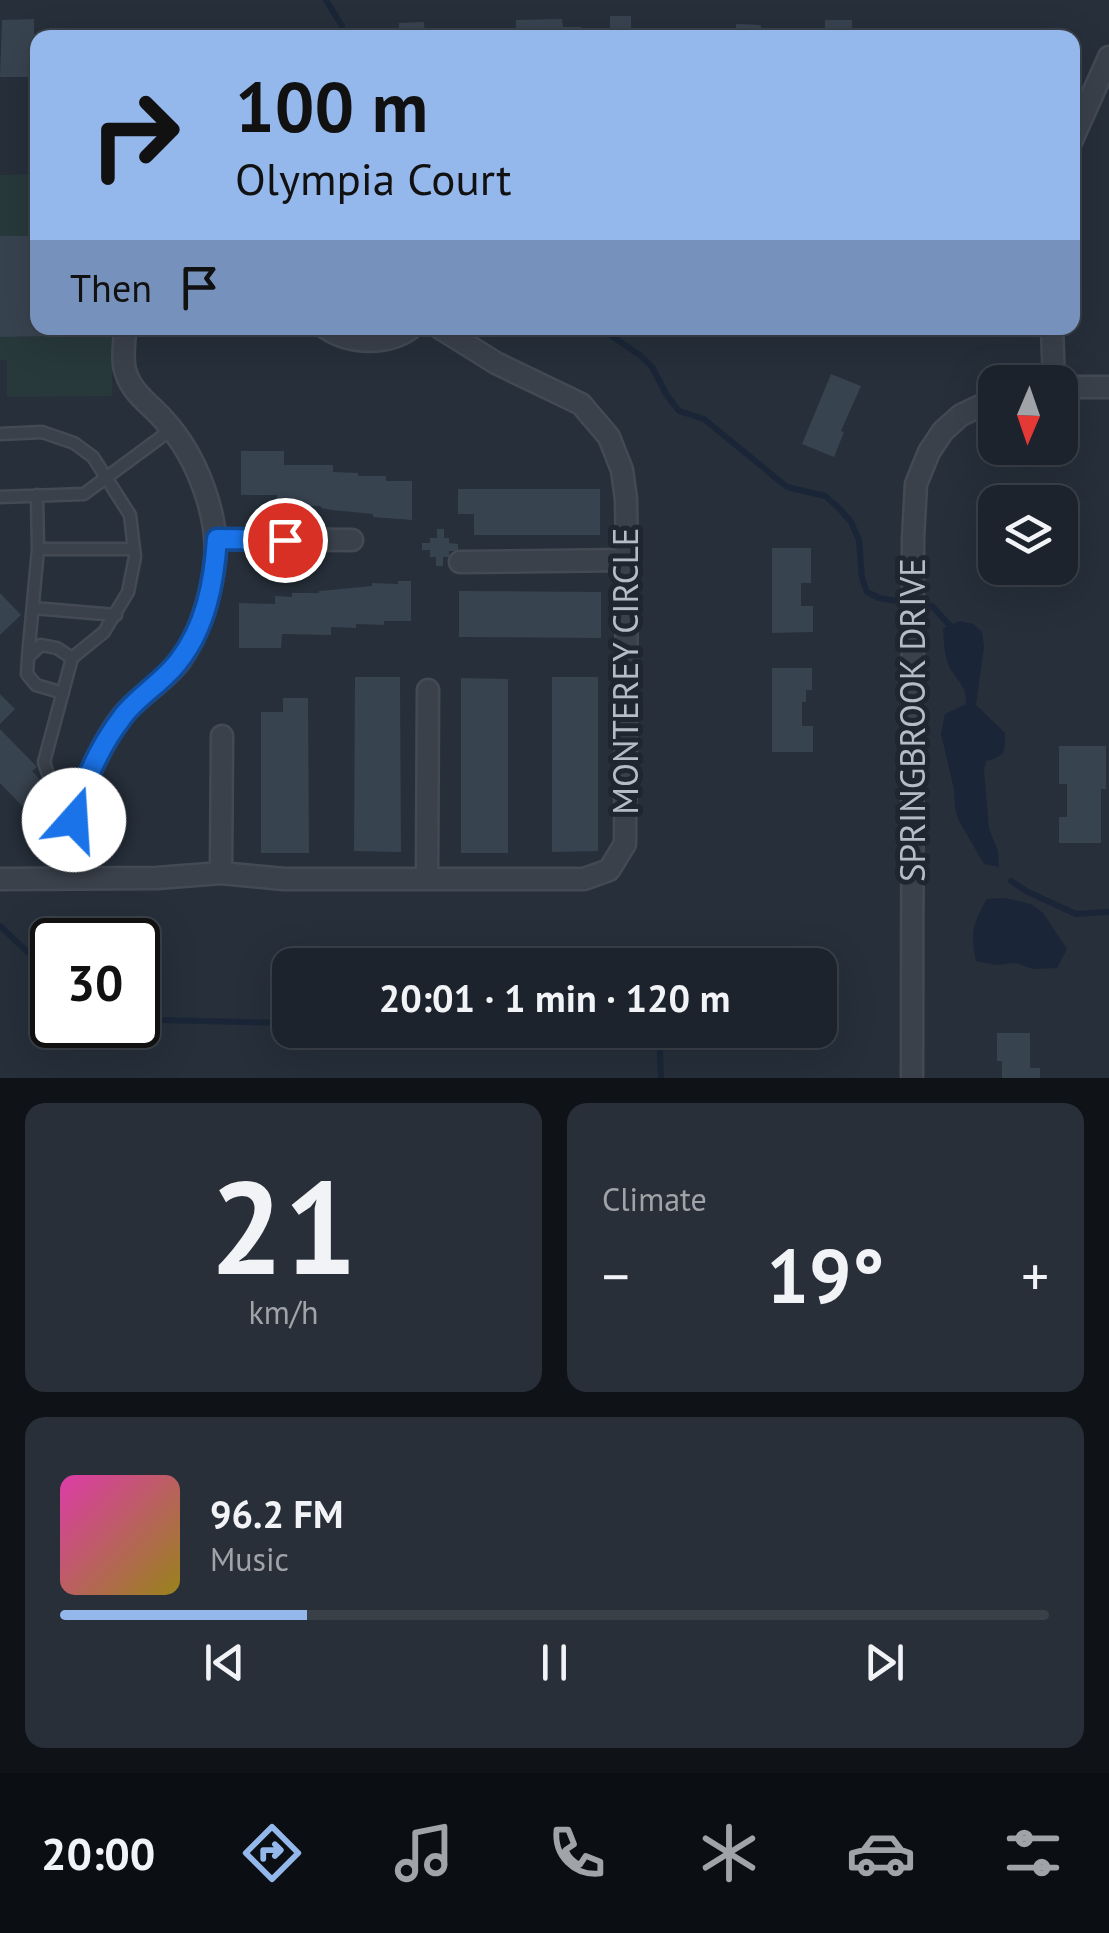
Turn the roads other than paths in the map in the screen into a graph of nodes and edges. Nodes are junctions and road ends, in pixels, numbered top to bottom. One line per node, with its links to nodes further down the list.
1 (1109, 57): 2 (street)
2 (1080, 122)
3 (124, 335): 12 (street)
4 (337, 335): 5 (street)
5 (399, 335)
6 (451, 335): 21 (street, MONTEREY CIRCLE)
7 (1052, 335): 8 (street)
8 (1053, 365)
9 (1109, 387): 10 (street)
10 (1078, 388)
11 (978, 407): 35 (street, SPRINGBROOK DRIVE)
12 (172, 429): 14 (lane); 17 (street)
13 (0, 434): 14 (lane)
14 (106, 477): 16 (lane); 19 (lane)
15 (0, 496): 16 (lane)
16 (37, 496): 20 (lane)
17 (217, 539): 18 (street); 30 (street)
18 (352, 540)
19 (134, 549): 20 (lane); 24 (lane)
20 (38, 551): 23 (lane)
21 (627, 560): 22 (street); 34 (street, MONTEREY CIRCLE)
22 (460, 562)
23 (32, 608): 24 (lane); 25 (lane)
24 (116, 615): 26 (lane)
25 (28, 657): 26 (lane); 28 (lane)
26 (72, 658): 28 (lane)
27 (428, 690): 34 (street)
28 (62, 693): 30 (lane)
29 (222, 736): 31 (street)
30 (79, 798): 33 (street)
31 (221, 873): 33 (street, MONTEREY CIRCLE); 34 (street, MONTEREY CIRCLE)
32 (0, 878): 33 (street, MONTEREY CIRCLE)
33 (74, 878)
34 (427, 879)
35 (912, 1078)

